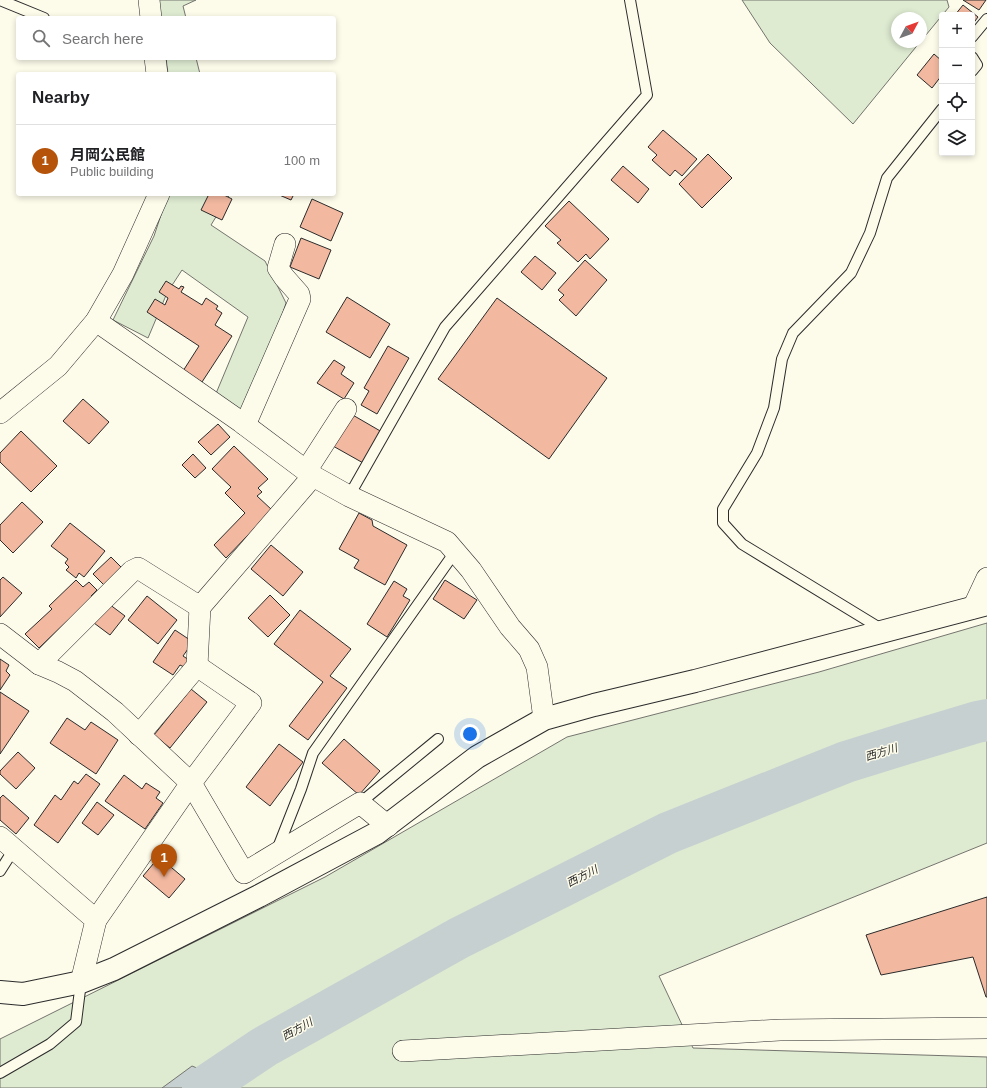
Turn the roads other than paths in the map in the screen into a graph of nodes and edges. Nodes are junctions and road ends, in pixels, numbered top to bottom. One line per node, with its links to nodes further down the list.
1 (0, 0): 4 (lane)
2 (149, 0): 5 (street)
3 (630, 0): 16 (lane)
4 (39, 16)
5 (151, 16)
6 (987, 19): 7 (lane)
7 (975, 33)
8 (939, 113): 21 (lane)
9 (158, 196): 11 (street)
10 (285, 244): 14 (street)
11 (96, 321): 13 (street); 14 (street)
12 (346, 409): 15 (street)
13 (0, 413)
14 (245, 425): 15 (street)
15 (310, 474): 16 (street); 19 (street)
16 (349, 496): 17 (street)
17 (456, 552): 25 (street); 32 (lane)
18 (987, 578): 20 (street)
19 (200, 606): 23 (street); 24 (street)
20 (980, 606): 21 (street)
21 (884, 630): 25 (street)
22 (0, 634): 23 (street)
23 (39, 664): 26 (street)
24 (197, 666): 26 (street); 28 (street)
25 (544, 719): 30 (street)
26 (139, 735): 28 (street)
27 (438, 739): 29 (lane)
28 (191, 783): 32 (street); 34 (street)
29 (360, 803): 30 (street); 32 (street)
30 (388, 826): 35 (street)
31 (7, 843): 33 (lane); 34 (street)
32 (275, 854)
33 (0, 871)
34 (96, 920): 35 (street)
35 (81, 982): 36 (street); 39 (lane)
36 (0, 992)
37 (987, 1028): 38 (street)
38 (403, 1051)
39 (0, 1073)

